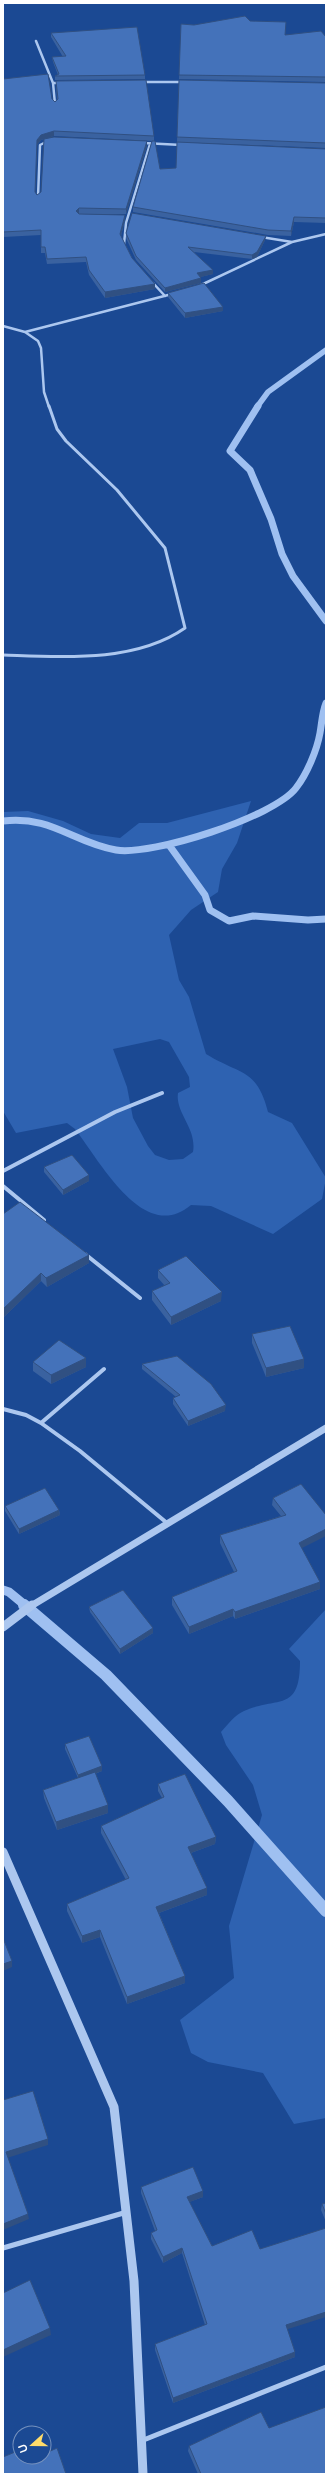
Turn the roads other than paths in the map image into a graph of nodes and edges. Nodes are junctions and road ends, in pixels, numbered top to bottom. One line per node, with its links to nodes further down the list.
1 (36, 41): 4 (street)
2 (136, 82): 3 (street)
3 (186, 82)
4 (53, 83): 5 (street); 6 (street)
5 (68, 83)
6 (56, 104)
7 (54, 140): 11 (street)
8 (136, 143): 9 (street)
9 (150, 144): 10 (street); 12 (street)
10 (190, 145)
11 (38, 197)
12 (128, 216): 13 (street); 14 (street); 18 (street)
13 (136, 216)
14 (121, 217)
15 (326, 234): 17 (street)
16 (253, 236): 17 (street)
17 (292, 242): 20 (street)
18 (125, 248)
19 (151, 281): 22 (street)
20 (197, 287)
21 (178, 292): 22 (street)
22 (165, 296): 24 (street)
23 (3, 326): 24 (street)
24 (25, 332): 25 (street)
25 (3, 655)
26 (162, 1093): 27 (street)
27 (3, 1170)
28 (3, 1186): 29 (street)
29 (49, 1224)
30 (80, 1249): 31 (street)
31 (140, 1298)
32 (104, 1369): 34 (street)
33 (3, 1409): 34 (street)
34 (41, 1423): 36 (street)
35 (326, 1428): 36 (street)
36 (167, 1523): 37 (street)
37 (3, 1627)
38 (3, 1852): 39 (street)
39 (127, 2212): 40 (street); 42 (street)
40 (3, 2248)
41 (326, 2367): 42 (street)
42 (141, 2441): 43 (street)
43 (143, 2474)

